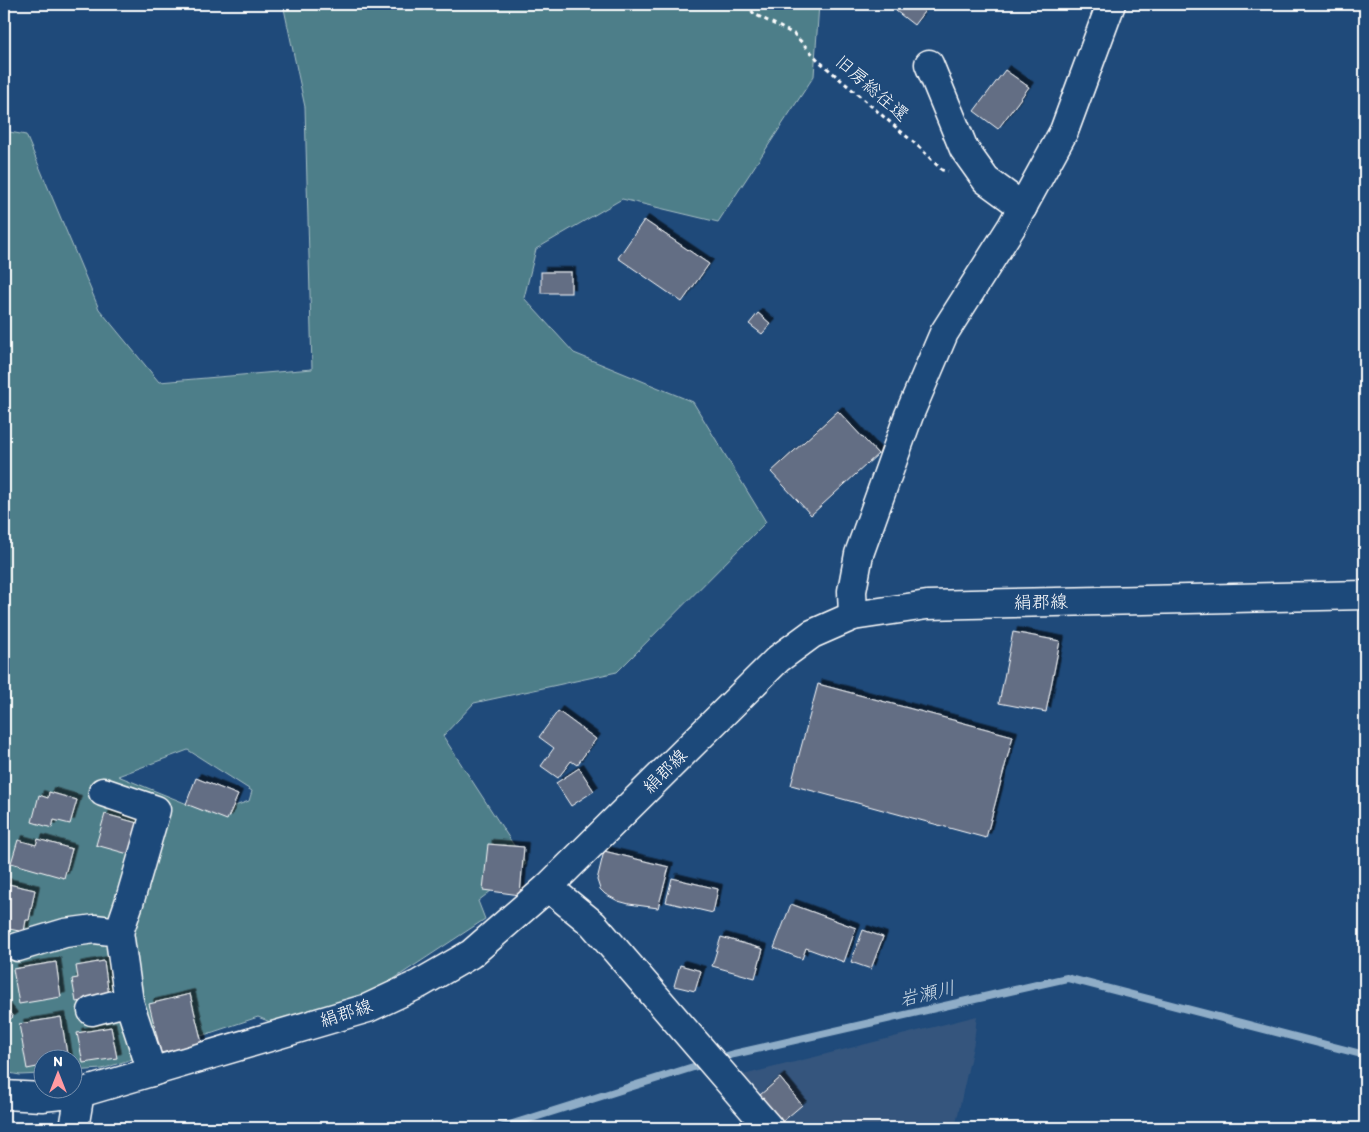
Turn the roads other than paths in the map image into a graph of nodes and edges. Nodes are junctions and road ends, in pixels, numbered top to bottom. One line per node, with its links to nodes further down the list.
1 (1111, 4): 3 (main road)
2 (929, 64): 3 (main road)
3 (1022, 207): 5 (main road)
4 (1365, 595): 5 (main road, 絹郡線)
5 (853, 616): 7 (main road, 絹郡線)
6 (103, 792): 8 (main road)
7 (548, 887): 12 (main road, 絹郡線); 18 (main road)
8 (119, 932): 9 (main road); 10 (main road)
9 (18, 947)
10 (129, 1002): 11 (main road); 12 (main road)
11 (92, 1011)
12 (152, 1072): 13 (main road, 絹郡線)
13 (82, 1092)
14 (4, 1095): 15 (main road, 絹郡線)
15 (32, 1096)
16 (79, 1100): 17 (main road)
17 (74, 1128)
18 (769, 1128)

